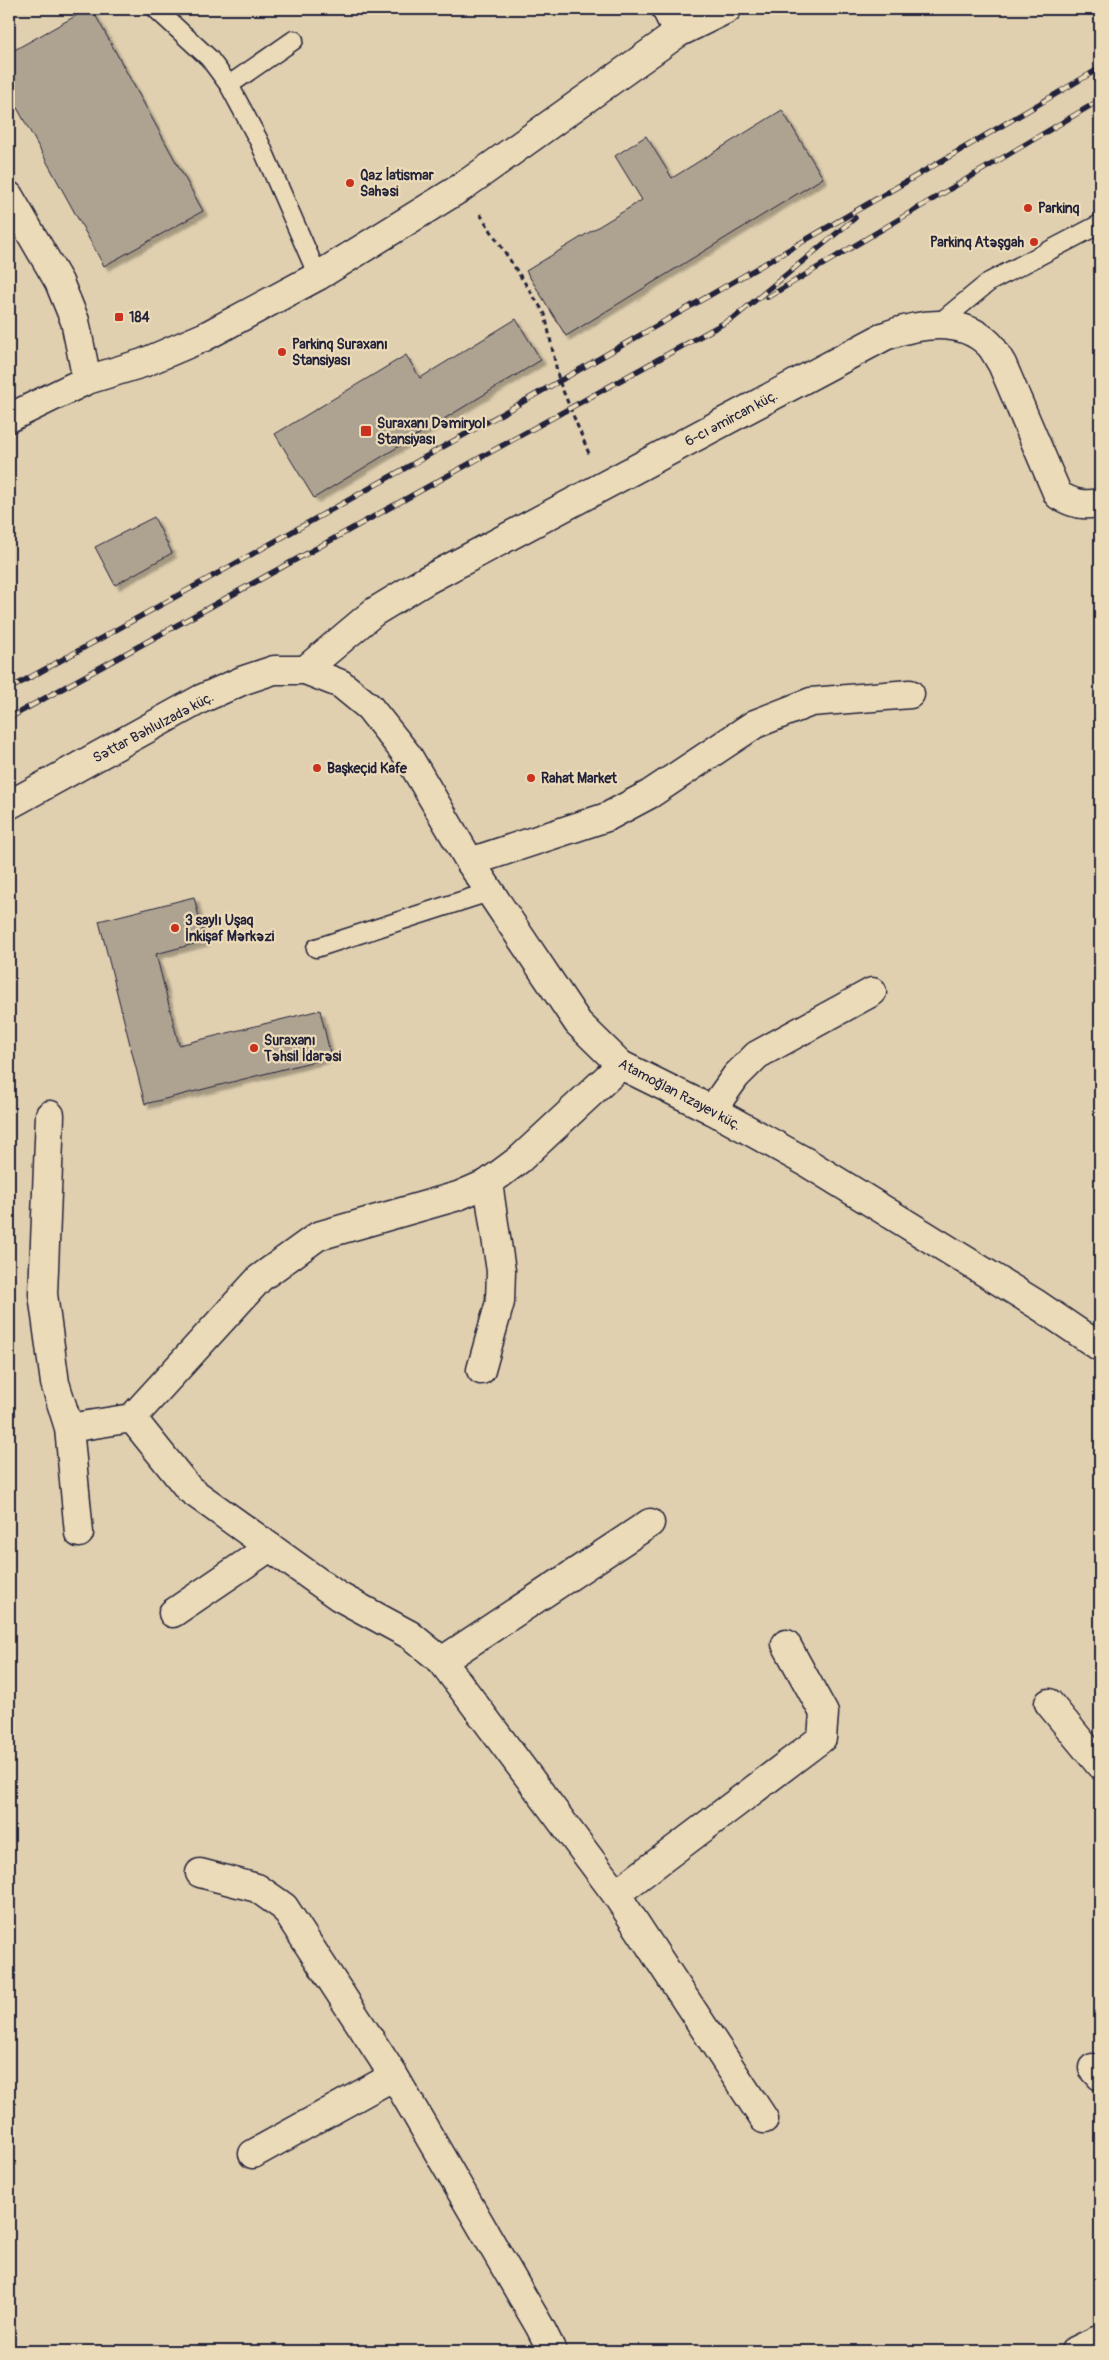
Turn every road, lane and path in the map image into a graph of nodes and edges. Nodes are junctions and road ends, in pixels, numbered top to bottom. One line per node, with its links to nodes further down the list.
1 (156, 9): 6 (lane)
2 (666, 9): 4 (street)
3 (727, 9): 4 (street)
4 (678, 32): 7 (street)
5 (294, 40): 6 (lane)
6 (229, 85): 10 (lane)
7 (462, 187): 10 (street); 14 (path)
8 (9, 196): 12 (street)
9 (1100, 224): 11 (lane)
10 (318, 276): 12 (street)
11 (938, 324): 14 (street, 6-cı Əmircan küç.); 15 (street, 6-cı Əmircan küç.)
12 (87, 380): 13 (street)
13 (9, 418)
14 (602, 487): 16 (street, 6-cı Əmircan küç.)
15 (1100, 503)
16 (305, 670): 18 (street, Səttar Bəhlulzadə küç.); 19 (street, Atamoğlan Rzayev küç.)
17 (910, 694): 19 (street)
18 (9, 805)
19 (470, 862): 20 (street, Atamoğlan Rzayev küç.)
20 (489, 892): 21 (lane); 23 (street, Atamoğlan Rzayev küç.)
21 (316, 948)
22 (872, 992): 24 (street)
23 (621, 1065): 24 (street, Atamoğlan Rzayev küç.); 26 (street)
24 (712, 1110): 27 (street, Atamoğlan Rzayev küç.)
25 (50, 1115): 30 (street)
26 (488, 1183): 28 (street); 29 (street)
27 (1100, 1347)
28 (481, 1370)
29 (132, 1418): 30 (street); 33 (street)
30 (69, 1428): 32 (street)
31 (650, 1523): 36 (street)
32 (78, 1533)
33 (270, 1547): 34 (street); 36 (street)
34 (174, 1613)
35 (786, 1644): 40 (street)
36 (442, 1660): 40 (street)
37 (1049, 1703): 38 (street)
38 (1100, 1765)
39 (200, 1873): 41 (street)
40 (616, 1894): 42 (street)
41 (394, 2076): 43 (street); 45 (street)
42 (764, 2119)
43 (253, 2154)
44 (1100, 2339): 46 (street)
45 (552, 2351)
46 (1076, 2351)

